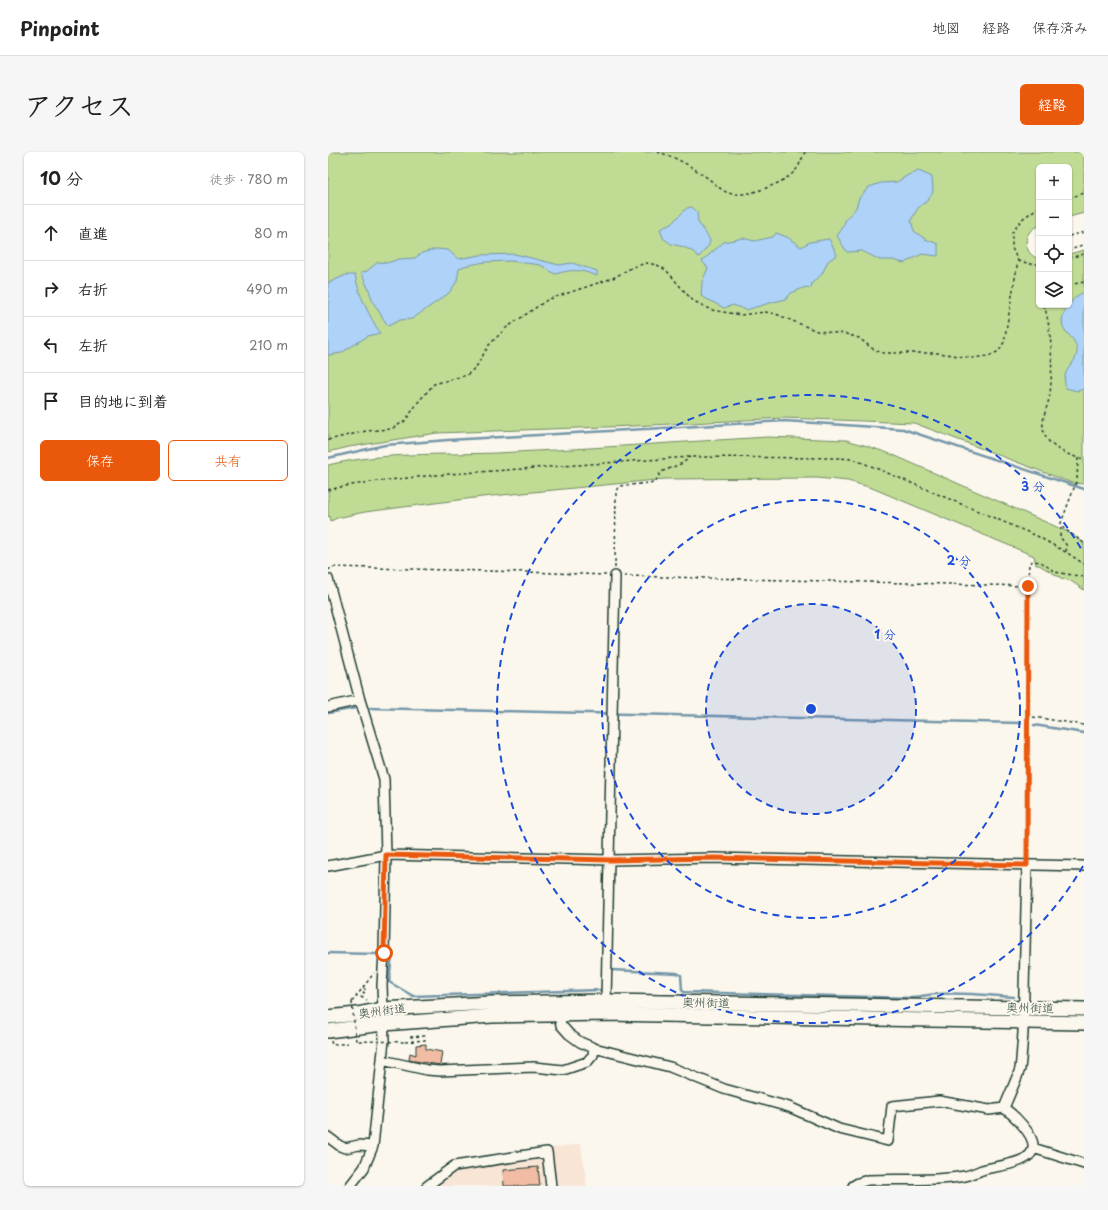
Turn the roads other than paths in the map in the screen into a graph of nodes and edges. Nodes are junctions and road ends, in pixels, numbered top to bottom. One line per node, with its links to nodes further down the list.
1 (615, 576): 6 (street)
2 (328, 579): 3 (street)
3 (360, 700): 4 (street); 5 (street)
4 (328, 707)
5 (386, 855): 6 (street); 8 (street); 12 (street)
6 (610, 860): 7 (street); 10 (street)
7 (1027, 865): 9 (street); 11 (street)
8 (328, 866)
9 (1084, 866)
10 (606, 1001): 11 (highway, 奥州街道); 12 (highway, 奥州街道)
11 (1024, 1008): 13 (highway, 奥州街道); 16 (street)
12 (382, 1009): 15 (highway, 奥州街道); 18 (street)
13 (1084, 1009)
14 (559, 1015): 16 (highway, 奥州街道); 18 (highway, 奥州街道); 20 (street)
15 (328, 1017)
16 (1023, 1022): 17 (highway, 奥州街道); 22 (street)
17 (1084, 1023)
18 (383, 1024): 19 (highway, 奥州街道); 21 (street)
19 (333, 1036)
20 (594, 1048): 21 (street); 22 (street)
21 (382, 1060): 24 (street)
22 (1004, 1108): 25 (street)
23 (328, 1137): 24 (street)
24 (373, 1146): 27 (street)
25 (1033, 1148): 26 (street); 30 (street)
26 (1084, 1164)
27 (350, 1186)
28 (427, 1186): 29 (street)
29 (551, 1186)
30 (853, 1186)

